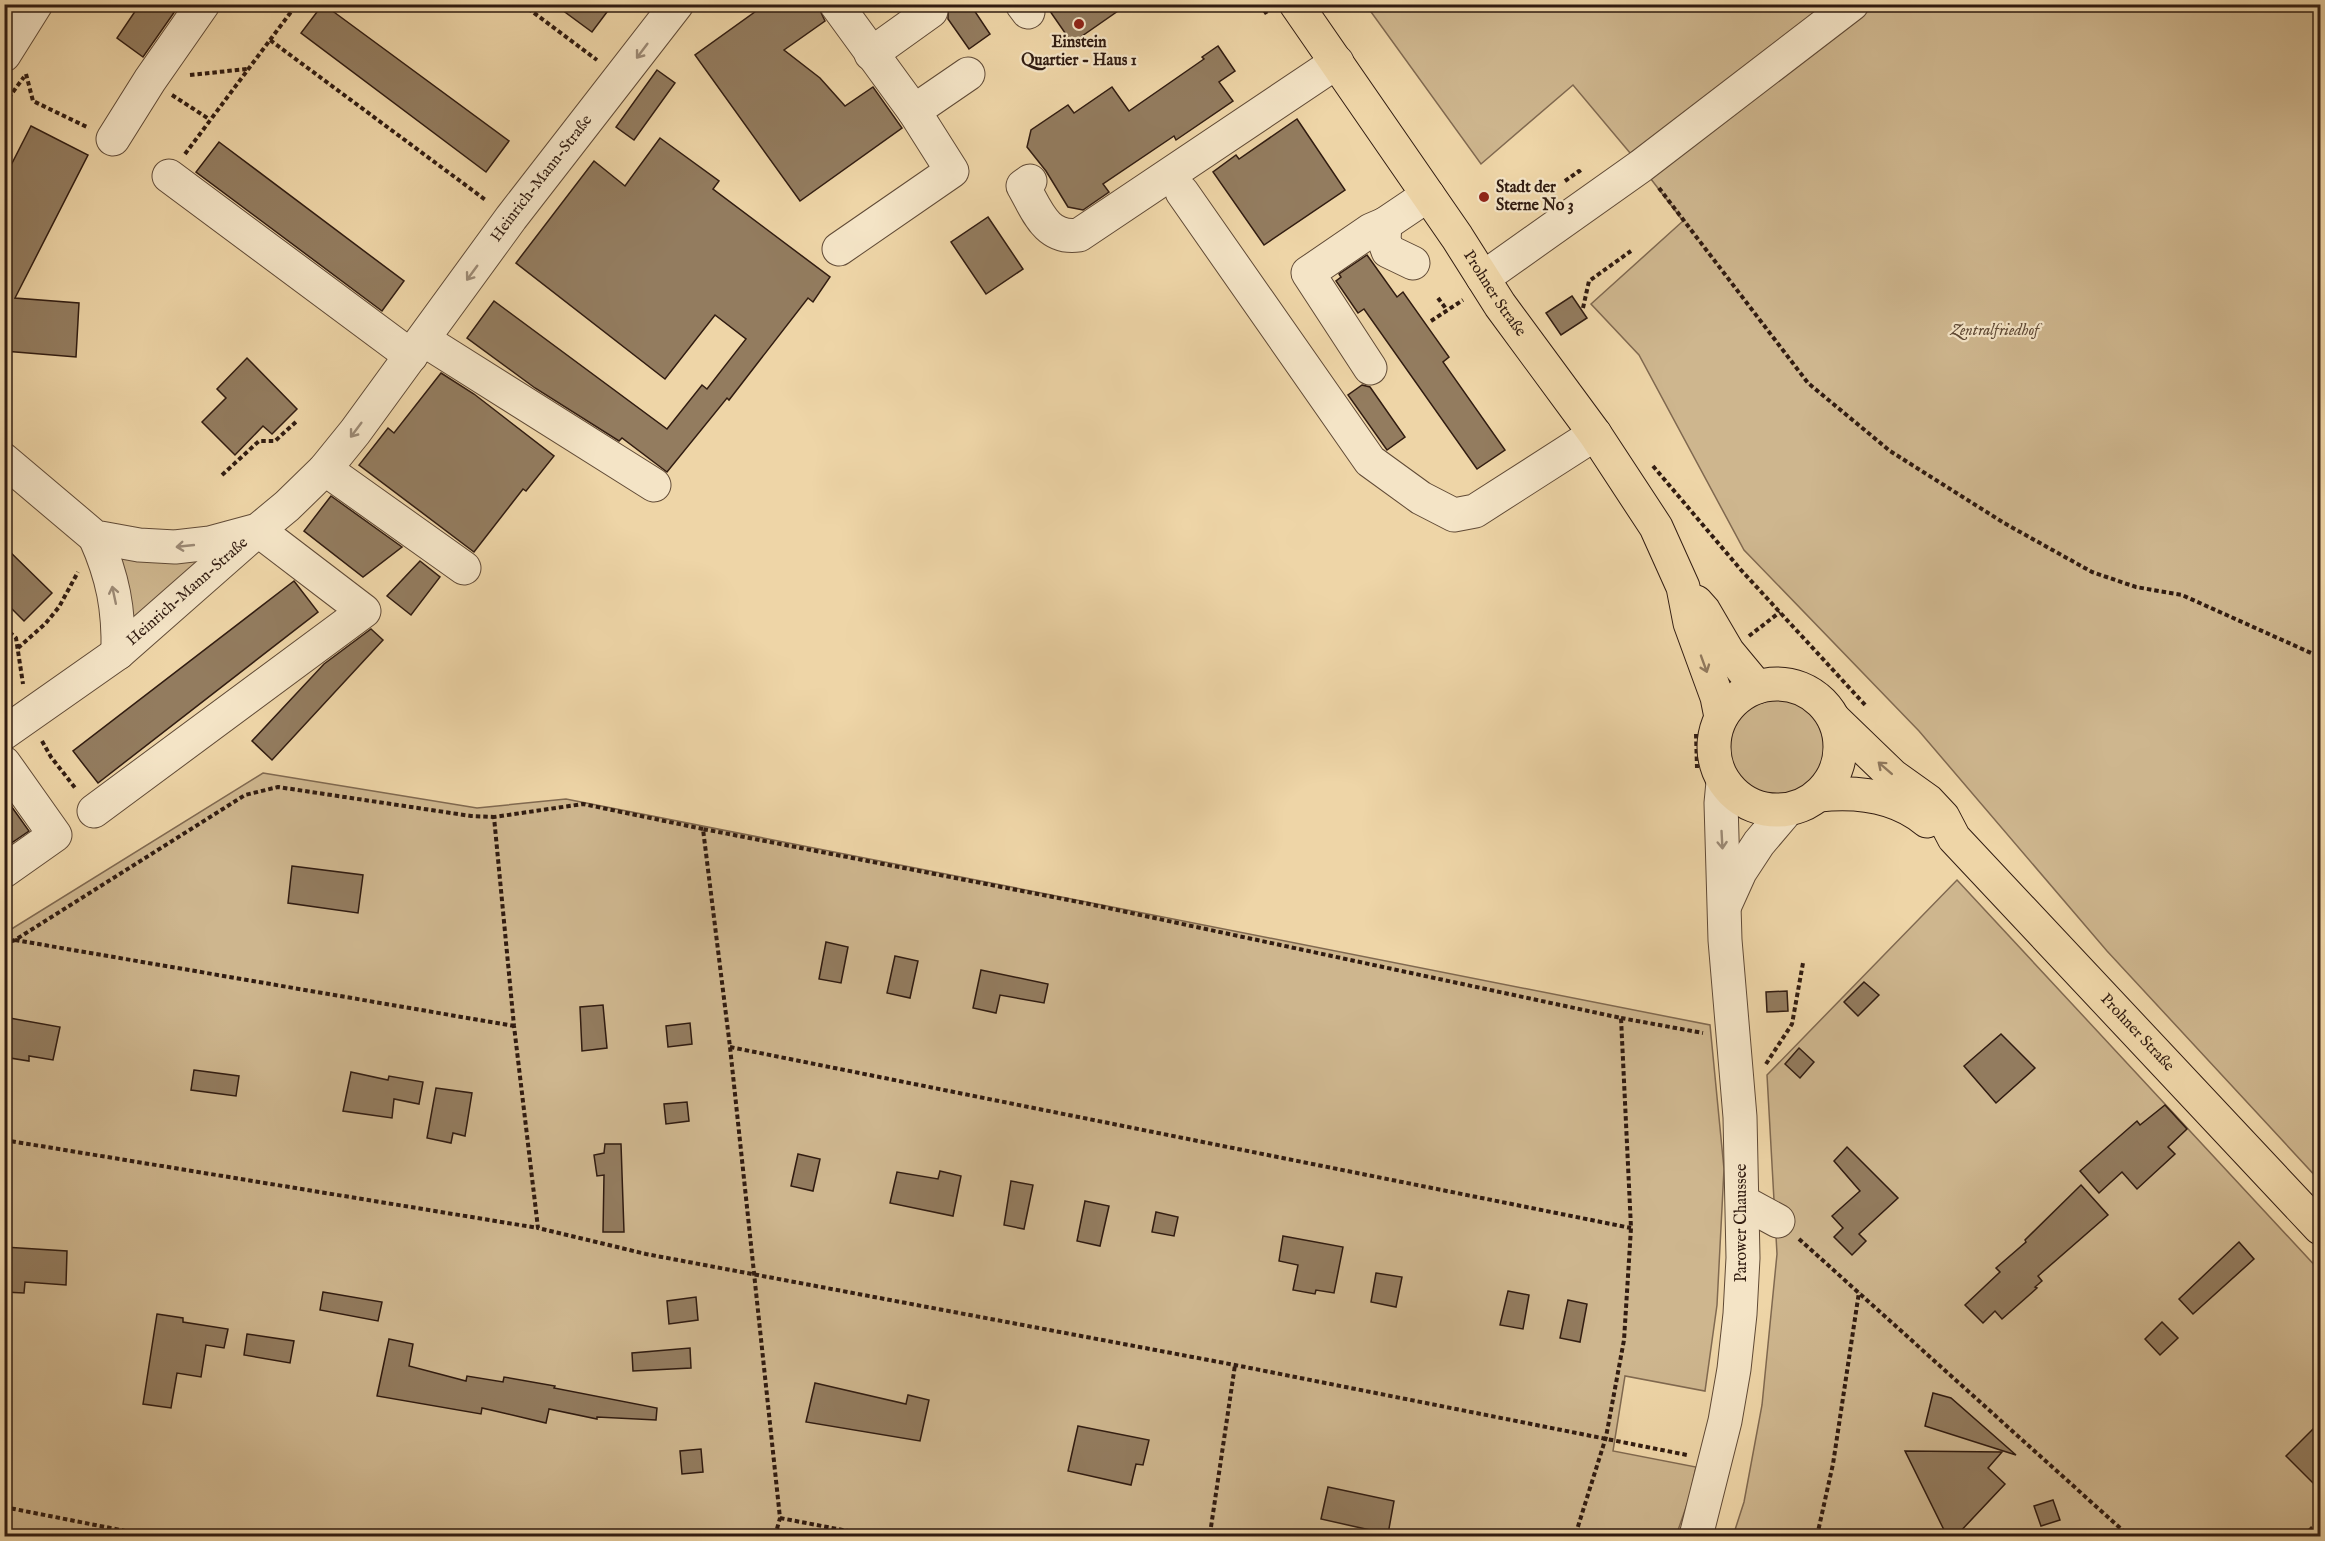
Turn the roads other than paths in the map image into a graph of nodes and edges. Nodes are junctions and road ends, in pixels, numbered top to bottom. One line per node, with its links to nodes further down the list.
1 (36, 4): 10 (street)
2 (203, 4): 13 (street)
3 (677, 4): 22 (street, Heinrich-Mann-Straße, one-way to 22)
4 (836, 4): 8 (street)
5 (1296, 4): 9 (main road, Prohner Straße)
6 (1852, 4): 21 (street)
7 (931, 11): 8 (street)
8 (871, 54): 12 (street)
9 (1337, 62): 15 (street); 17 (main road, Prohner Straße)
10 (15, 65)
11 (968, 74): 12 (street)
12 (914, 111): 19 (street)
13 (113, 139)
14 (169, 177): 22 (street)
15 (1030, 181)
16 (1182, 192): 24 (street)
17 (1428, 195): 18 (street); 21 (main road, Prohner Straße)
18 (1384, 224): 20 (street); 23 (street)
19 (839, 249)
20 (1413, 263)
21 (1475, 288): 24 (main road, Prohner Straße)
22 (417, 348): 26 (street, Heinrich-Mann-Straße, one-way to 26); 27 (street)
23 (1370, 368)
24 (1595, 434): 31 (main road, Prohner Straße)
25 (4, 460): 29 (street, Heinrich-Mann-Straße)
26 (325, 469): 28 (street, Heinrich-Mann-Straße); 30 (street)
27 (654, 485)
28 (258, 530): 29 (street, Heinrich-Mann-Straße, one-way to 29); 32 (street, Heinrich-Mann-Straße); 41 (street)
29 (95, 537): 32 (street, Heinrich-Mann-Straße, one-way to 29)
30 (464, 568)
31 (1683, 587): 33 (main road, Prohner Straße); 35 (main road, Prohner Straße, one-way to 35)
32 (118, 653): 36 (street, Heinrich-Mann-Straße)
33 (1757, 687): 34 (main road, Parower Chaussee); 35 (main road, Parower Chaussee)
34 (1834, 719): 39 (main road, Parower Chaussee); 42 (main road, Prohner Straße, one-way to 34)
35 (1709, 724): 38 (main road, Parower Chaussee)
36 (16, 725)
37 (4, 763): 43 (street)
38 (1710, 778): 40 (main road, Parower Chaussee); 44 (street, Parower Chaussee, one-way to 44)
39 (1819, 795): 40 (main road, Parower Chaussee); 42 (main road, Prohner Straße)
40 (1787, 810): 44 (street, Parower Chaussee)
41 (94, 811)
42 (1954, 838): 47 (main road, Prohner Straße)
43 (4, 871)
44 (1725, 905): 45 (street, Parower Chaussee)
45 (1743, 1202): 46 (street); 48 (street, Parower Chaussee)
46 (1778, 1221)
47 (2320, 1228)
48 (1696, 1536)

